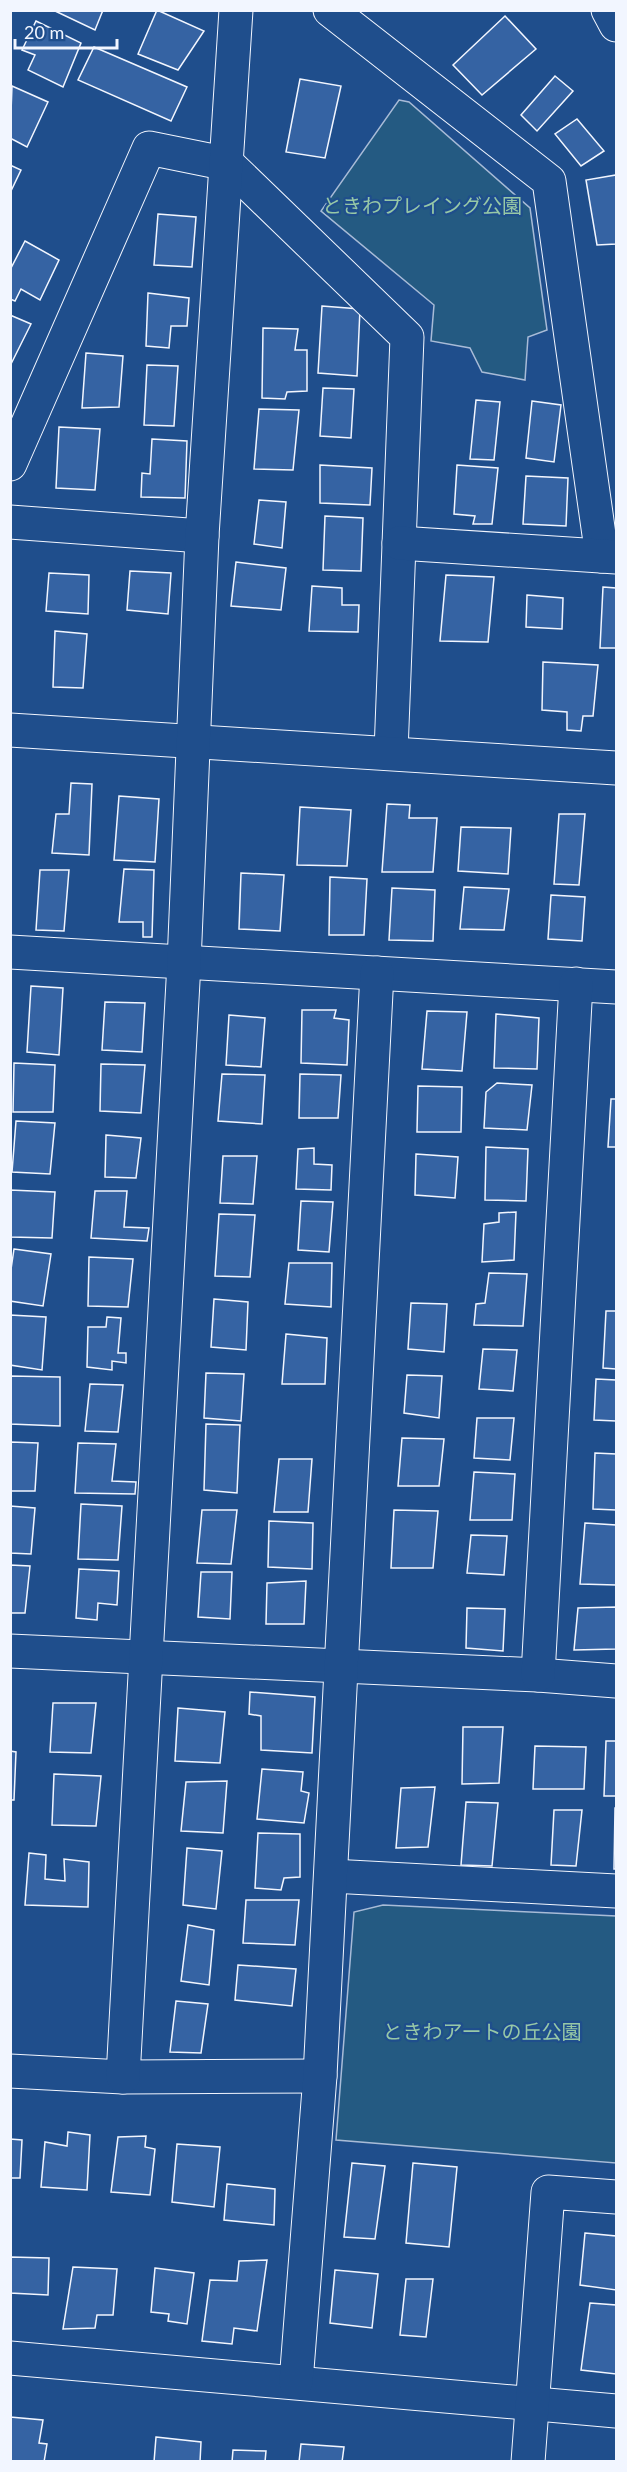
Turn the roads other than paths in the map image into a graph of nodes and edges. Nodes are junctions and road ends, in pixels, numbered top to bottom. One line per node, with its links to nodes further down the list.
1 (236, 10): 5 (street)
2 (330, 10): 10 (street)
3 (608, 10): 4 (street)
4 (616, 25)
5 (228, 164): 6 (street); 8 (street); 9 (street)
6 (10, 464)
7 (10, 522): 8 (street)
8 (202, 536): 12 (street)
9 (399, 543): 10 (street); 13 (street)
10 (609, 557)
11 (10, 730): 12 (street)
12 (193, 741): 13 (street); 16 (street)
13 (391, 752): 14 (street)
14 (616, 768)
15 (10, 952): 16 (street)
16 (184, 963): 17 (street); 21 (street)
17 (377, 973): 18 (street); 22 (street)
18 (576, 984): 19 (street); 23 (street)
19 (616, 987)
20 (10, 1651): 21 (street)
21 (147, 1658): 22 (street); 29 (street)
22 (341, 1666): 23 (street); 25 (street)
23 (538, 1675): 24 (street)
24 (616, 1681)
25 (331, 1876): 26 (street); 28 (street)
26 (616, 1891)
27 (10, 2071): 29 (street)
28 (320, 2076): 29 (street); 32 (street)
29 (123, 2077)
30 (616, 2197): 33 (street)
31 (10, 2358): 32 (street)
32 (296, 2382): 33 (street)
33 (533, 2404): 34 (street); 35 (street)
34 (616, 2411)
35 (528, 2462)

